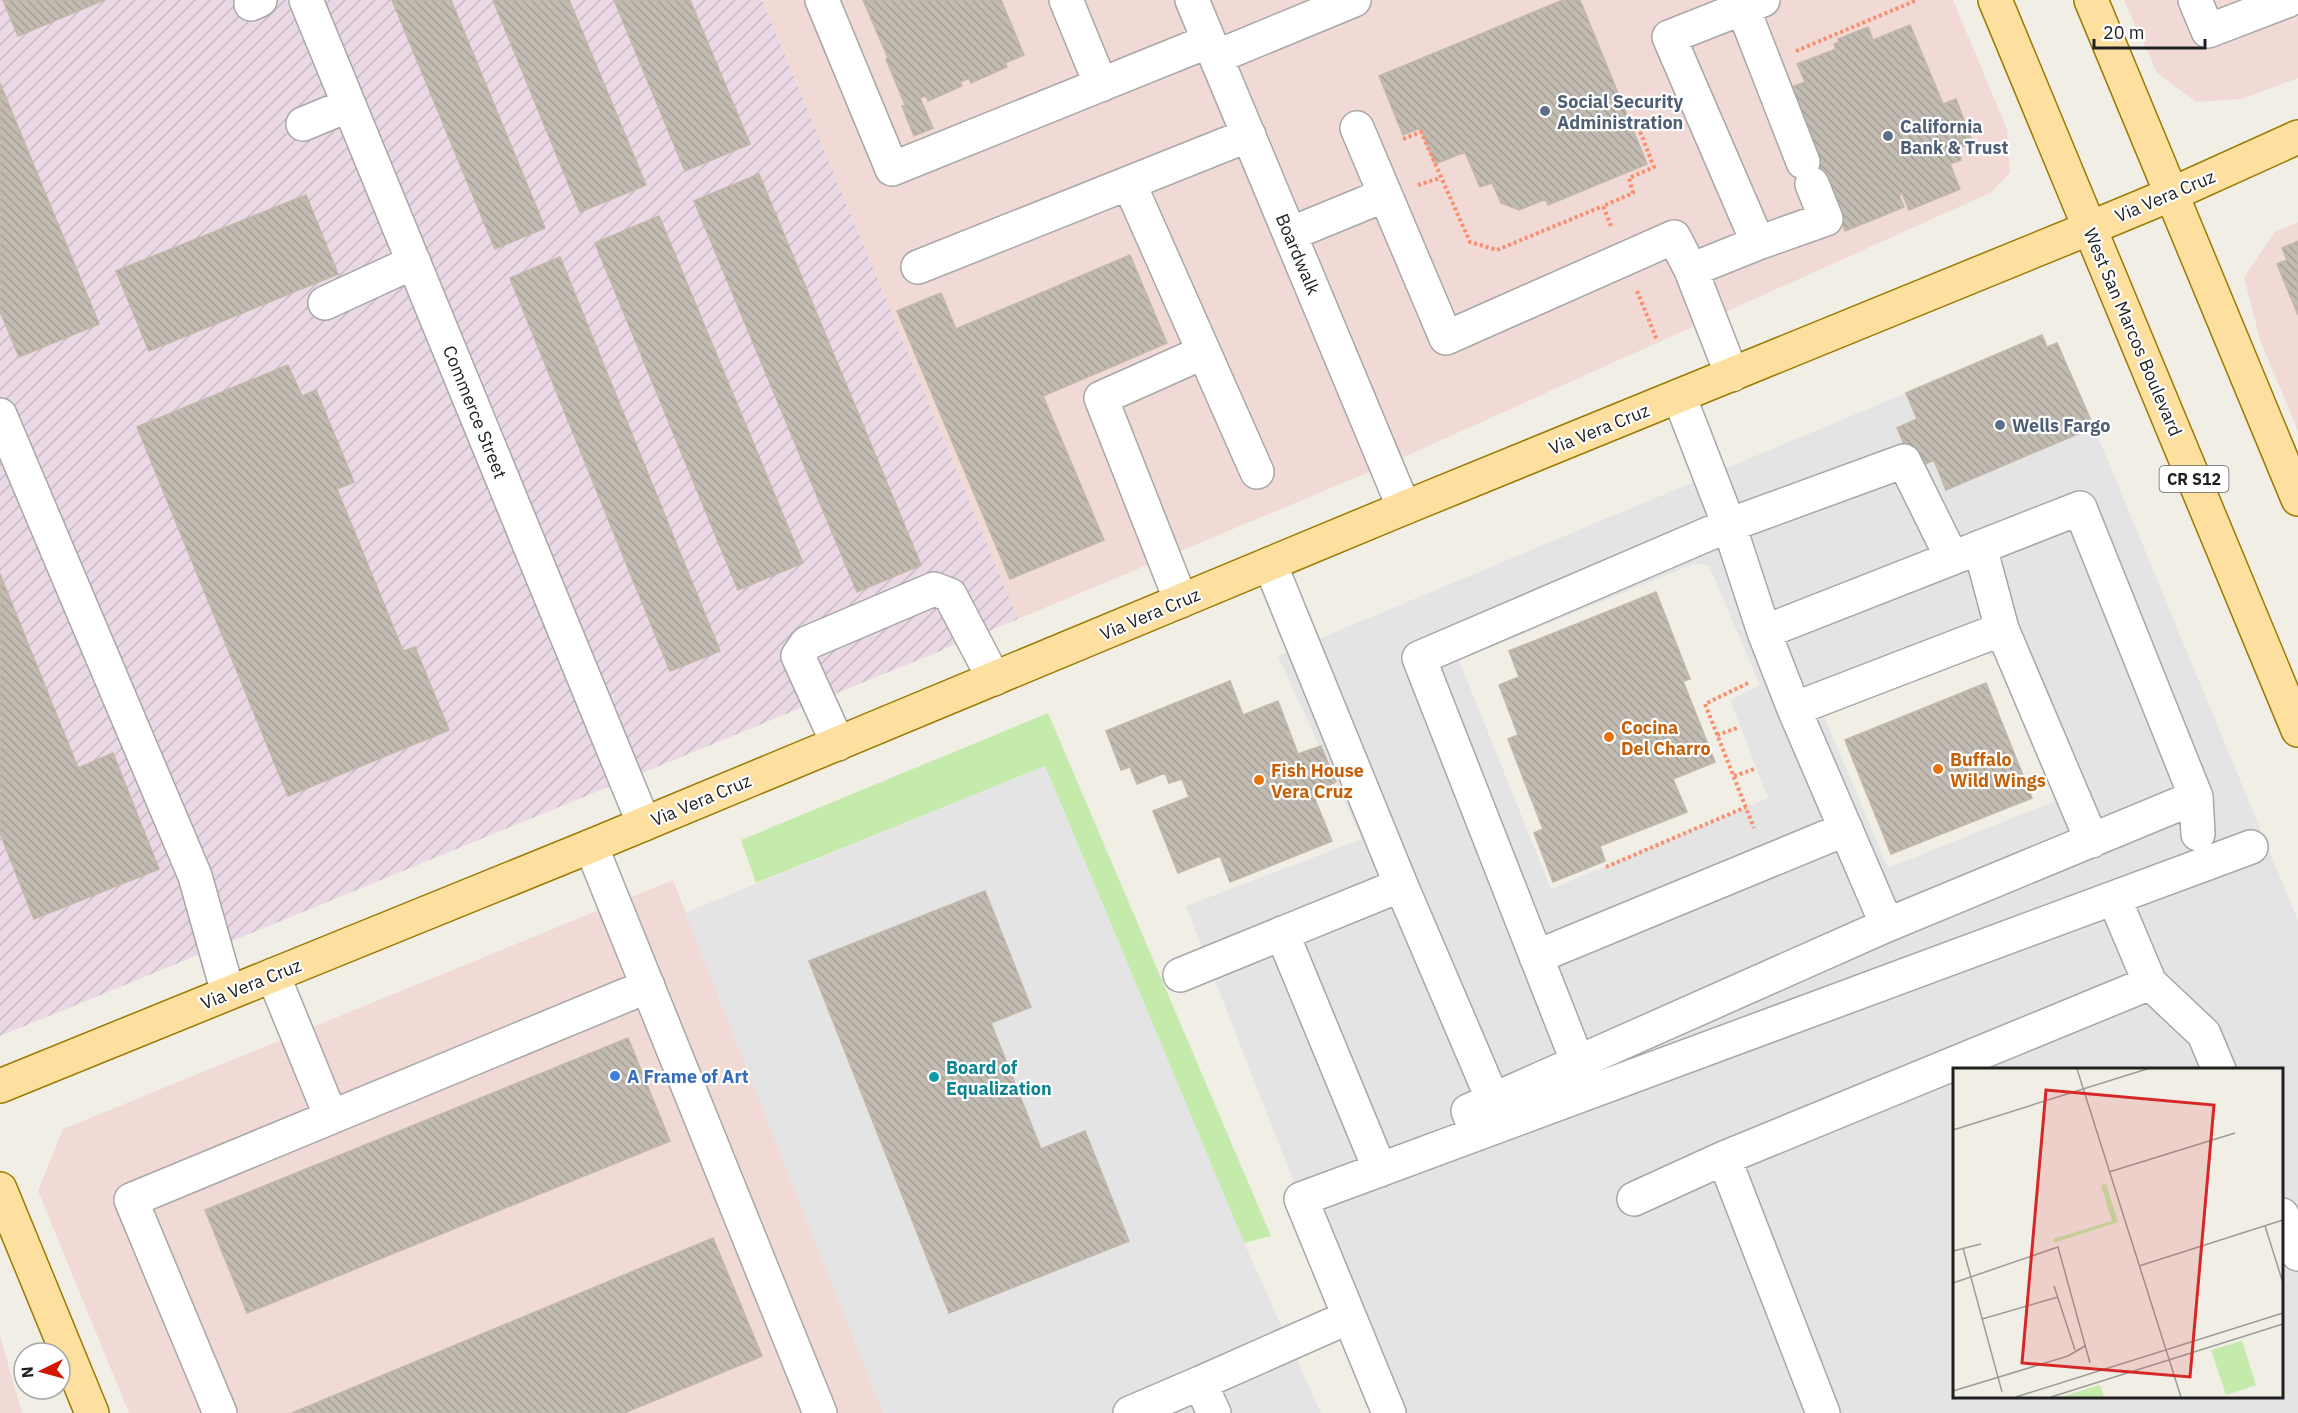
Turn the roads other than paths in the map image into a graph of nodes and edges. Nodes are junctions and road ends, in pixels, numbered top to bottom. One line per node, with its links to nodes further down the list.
1 (306, 0): 13 (street, Commerce Street)
2 (822, 0): 12 (street)
3 (1066, 0): 12 (street)
4 (1192, 0): 11 (street, Boardwalk)
5 (1354, 0): 11 (street)
6 (1995, 0): 21 (main road, West San Marcos Boulevard / CR S12)
7 (2091, 0): 19 (main road)
8 (2195, 0): 9 (street)
9 (2289, 0)
10 (1753, 4): 23 (street); 23 (street)
11 (1213, 49): 12 (street); 16 (street, Boardwalk)
12 (1101, 85)
13 (349, 105): 14 (street); 24 (street, Commerce Street)
14 (303, 124)
15 (1357, 128): 20 (street)
16 (1249, 135): 18 (street); 22 (street, Boardwalk)
17 (2298, 137): 19 (main road, Via Vera Cruz)
18 (1129, 183): 25 (street); 28 (street)
19 (2172, 194): 21 (main road, Via Vera Cruz); 33 (main road)
20 (1385, 195): 22 (street); 26 (street)
21 (2090, 228): 29 (main road, Via Vera Cruz); 43 (main road, West San Marcos Boulevard / CR S12)
22 (1290, 234): 34 (street, Boardwalk)
23 (1758, 243): 26 (street)
24 (414, 262): 27 (street); 46 (street, Commerce Street)
25 (918, 267)
26 (1691, 270): 29 (street)
27 (325, 303)
28 (1204, 352): 32 (street); 38 (street)
29 (1732, 375): 30 (main road, Via Vera Cruz)
30 (1679, 396): 34 (main road, Via Vera Cruz); 35 (street)
31 (0, 415): 61 (street)
32 (1257, 472)
33 (2298, 499)
34 (1404, 508): 37 (main road, Via Vera Cruz)
35 (1729, 525): 36 (street); 40 (street); 56 (street)
36 (1966, 553): 39 (street); 40 (street); 45 (street)
37 (1270, 564): 38 (main road, Via Vera Cruz); 52 (street)
38 (1181, 601): 41 (main road, Via Vera Cruz)
39 (2002, 629): 42 (street); 49 (street)
40 (1764, 632): 42 (street)
41 (994, 679): 44 (main road, Via Vera Cruz); 44 (street)
42 (1794, 710): 47 (street)
43 (2298, 730)
44 (838, 744): 46 (main road, Via Vera Cruz)
45 (2196, 797): 48 (street); 49 (street)
46 (644, 824): 50 (main road, Via Vera Cruz)
47 (1846, 829): 54 (street); 56 (street)
48 (2198, 834)
49 (2092, 841): 54 (street)
50 (591, 846): 57 (main road, Via Vera Cruz); 60 (street)
51 (2251, 847): 53 (street)
52 (1401, 885): 55 (street); 65 (street)
53 (2114, 898): 59 (street); 67 (street)
54 (1887, 925): 62 (street)
55 (1282, 933): 58 (street); 69 (street)
56 (1536, 957): 62 (street)
57 (273, 975): 61 (main road, Via Vera Cruz); 66 (street)
58 (1180, 975)
59 (2150, 983): 63 (street); 68 (street)
60 (648, 986): 66 (street); 76 (street)
61 (228, 993): 64 (main road, Via Vera Cruz)
62 (1578, 1063): 65 (street)
63 (2218, 1068)
64 (0, 1086)
65 (1493, 1100): 67 (street)
66 (331, 1118): 78 (street)
67 (1477, 1134): 69 (street)
68 (1724, 1158): 71 (street); 82 (street)
69 (1380, 1170): 74 (street)
70 (0, 1189): 77 (main road)
71 (1634, 1199)
72 (2283, 1217): 73 (street)
73 (2298, 1254)
74 (1349, 1317): 75 (street); 81 (street)
75 (1200, 1383): 79 (street); 80 (street)
76 (818, 1412)
77 (92, 1413)
78 (220, 1413)
79 (1130, 1413)
80 (1214, 1413)
81 (1389, 1413)
82 (1823, 1413)

